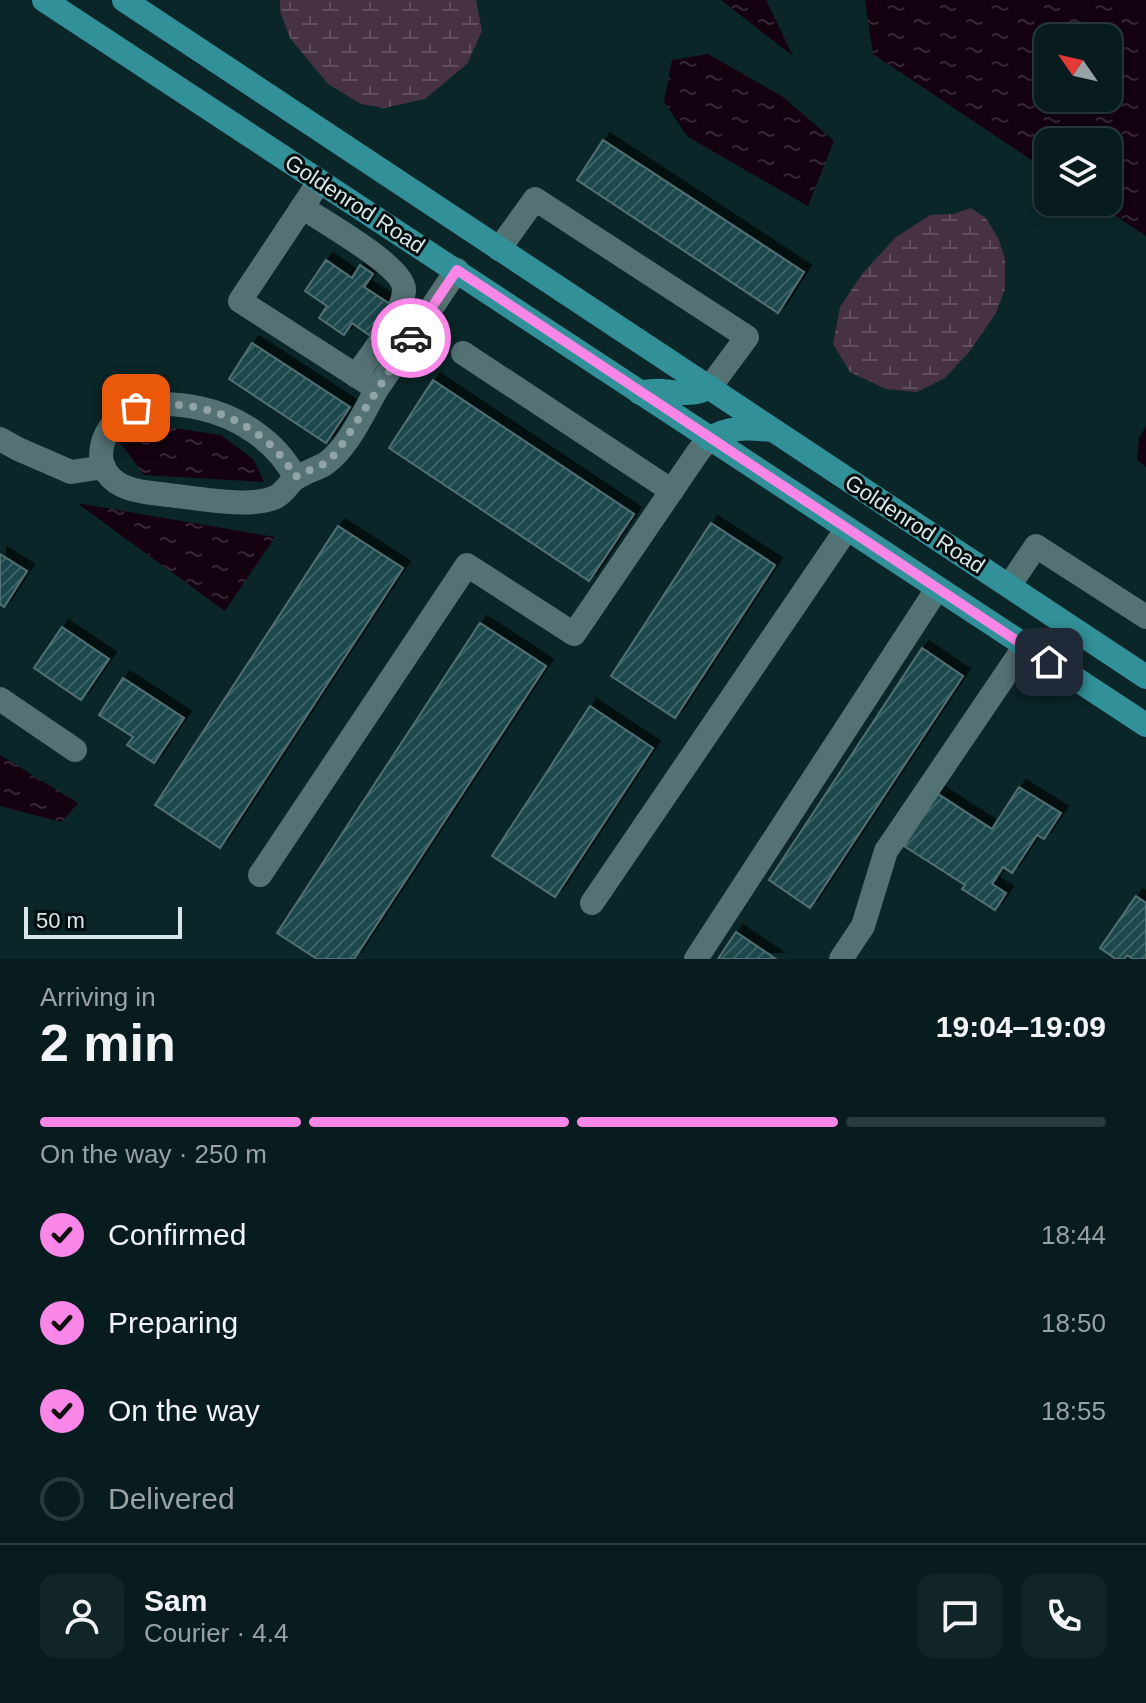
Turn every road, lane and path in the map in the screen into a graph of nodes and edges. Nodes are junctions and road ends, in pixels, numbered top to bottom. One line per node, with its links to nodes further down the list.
1 (44, 0): 3 (main road, Goldenrod Road)
2 (133, 2): 5 (main road, Goldenrod Road)
3 (319, 182): 4 (lane); 6 (main road, Goldenrod Road)
4 (302, 207): 8 (lane); 8 (lane)
5 (499, 249): 9 (main road, Goldenrod Road); 9 (lane)
6 (457, 270): 10 (lane); 11 (main road, Goldenrod Road)
7 (463, 353): 17 (lane)
8 (356, 376): 10 (lane)
9 (710, 387): 11 (main road); 12 (main road, Goldenrod Road)
10 (377, 389): 16 (lane)
11 (640, 393): 14 (main road, Goldenrod Road)
12 (774, 430): 14 (main road); 19 (main road, Goldenrod Road)
13 (0, 439): 15 (lane)
14 (709, 439): 17 (lane); 18 (main road, Goldenrod Road)
15 (104, 467): 16 (lane); 16 (lane)
16 (295, 477)
17 (672, 491): 27 (lane)
18 (846, 530): 20 (main road, Goldenrod Road); 28 (lane)
19 (1009, 586): 21 (lane); 23 (main road, Goldenrod Road)
20 (937, 589): 22 (main road, Goldenrod Road); 29 (lane)
21 (1146, 617)
22 (1025, 646): 25 (main road, Goldenrod Road); 30 (lane)
23 (1146, 677)
24 (0, 699): 26 (lane)
25 (1146, 725)
26 (75, 750)
27 (260, 875)
28 (592, 903)
29 (696, 959)
30 (841, 959)

